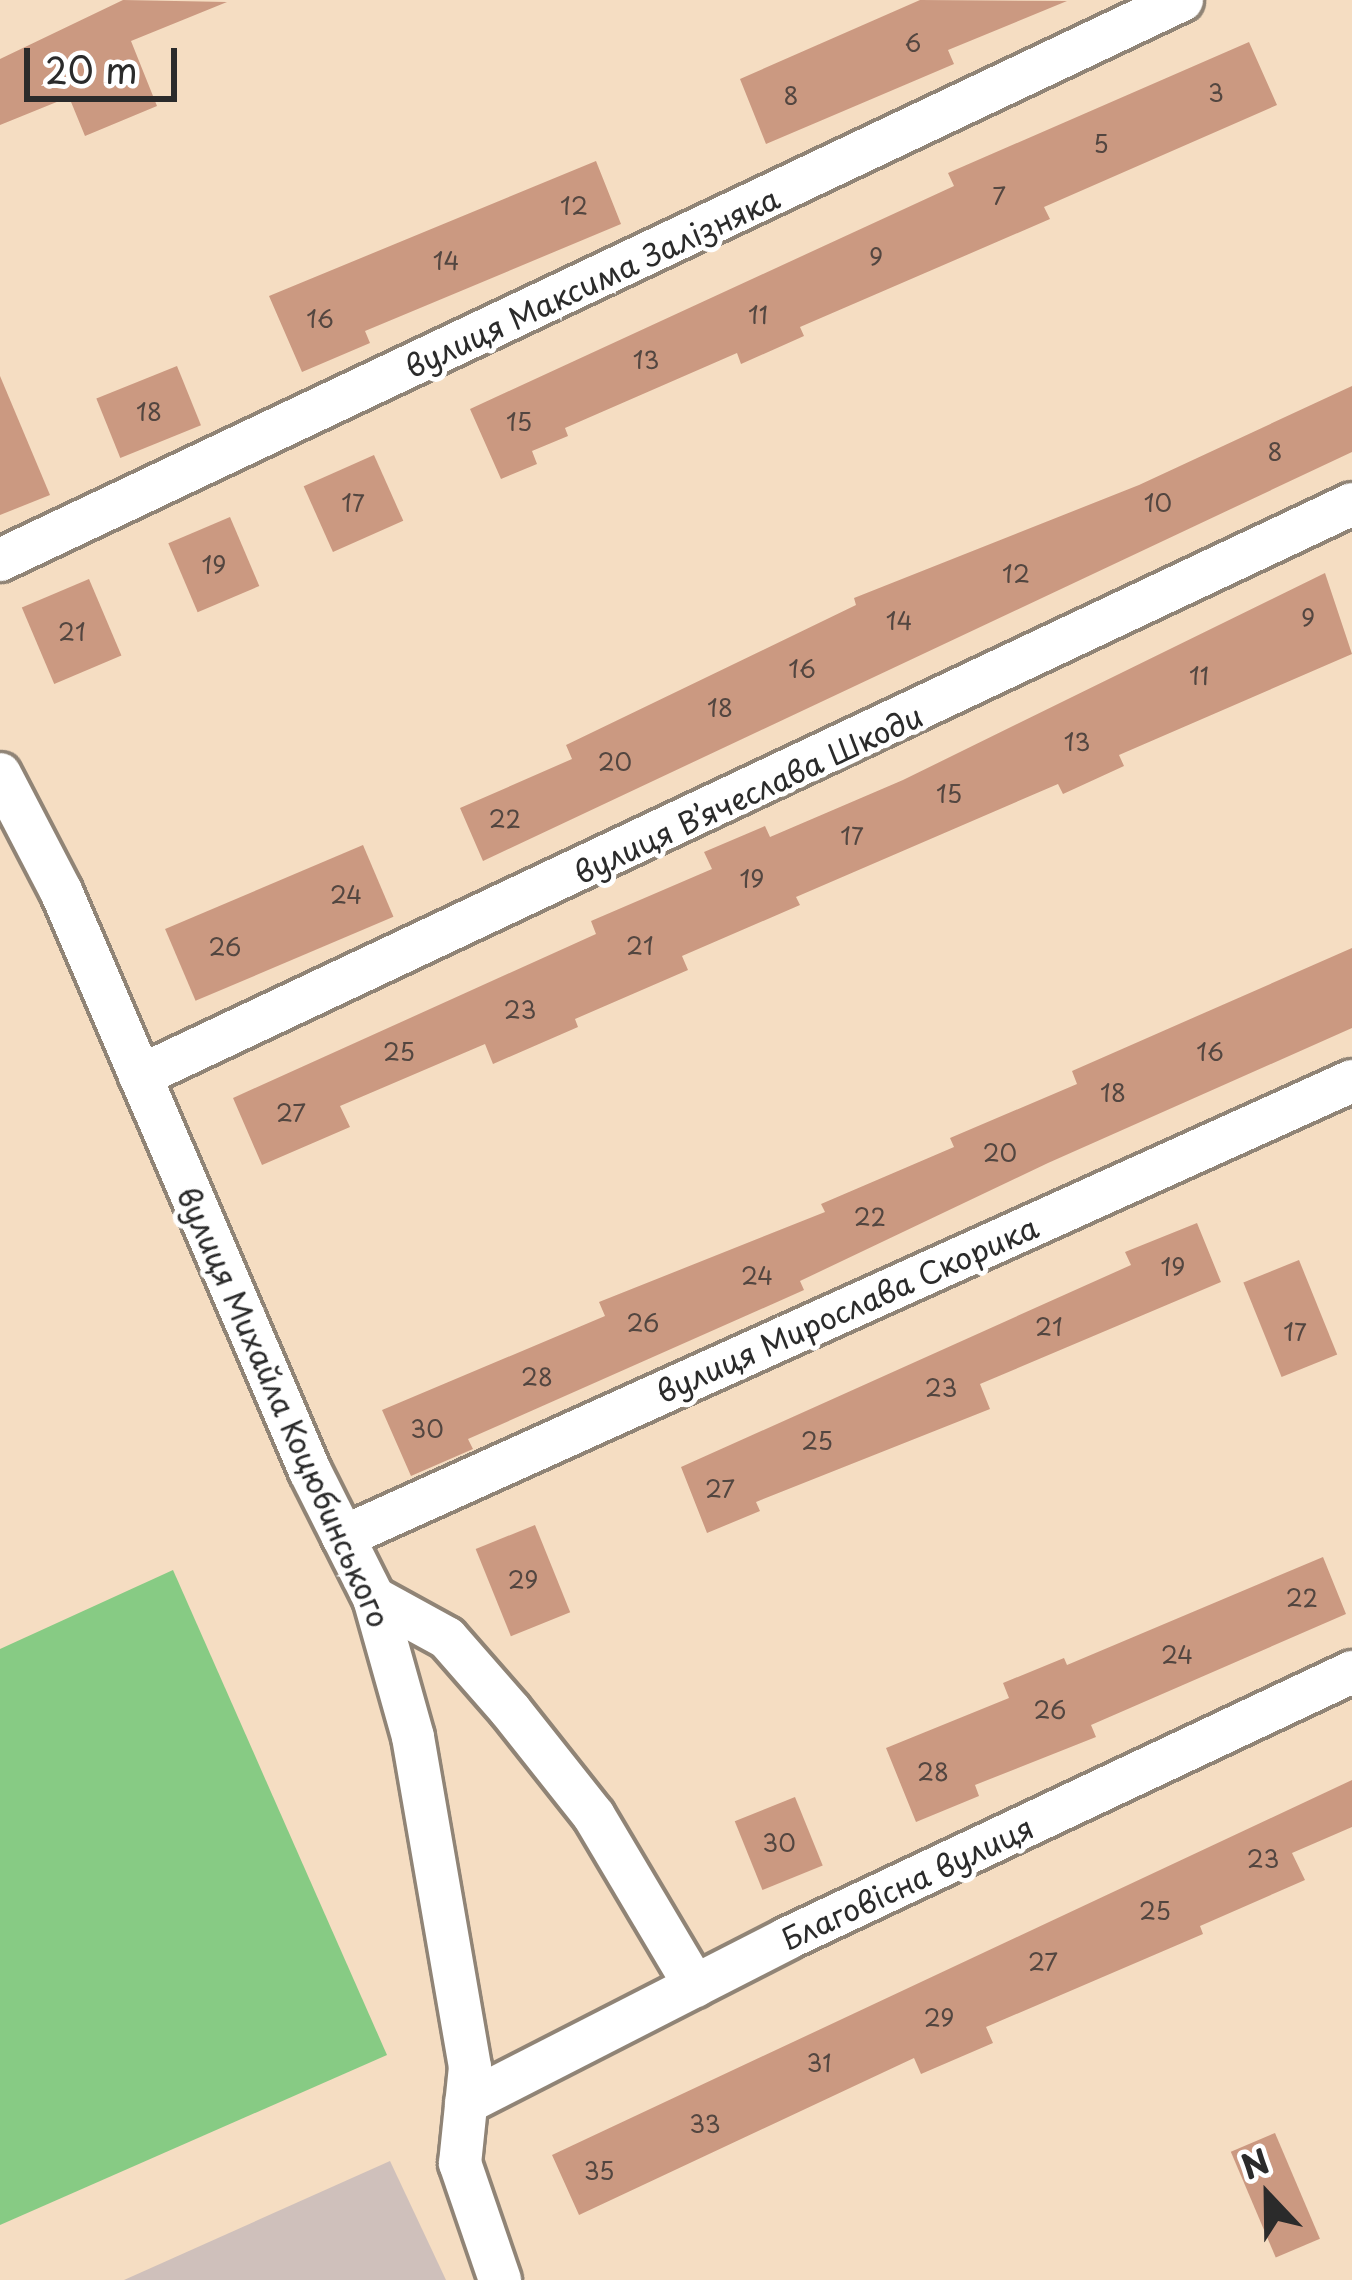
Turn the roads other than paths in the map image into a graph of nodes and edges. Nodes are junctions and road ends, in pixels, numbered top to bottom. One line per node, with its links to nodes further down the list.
1 (1182, 0): 3 (street, вулиця Максима Залізняка)
2 (1352, 504): 5 (street, вулиця Вʼячеслава Шкоди)
3 (0, 560)
4 (0, 774): 5 (street, вулиця Михайла Коцюбинського)
5 (140, 1076): 7 (street, вулиця Михайла Коцюбинського)
6 (1352, 1081): 7 (street, вулиця Мирослава Скорика)
7 (343, 1537): 8 (street, вулиця Михайла Коцюбинського)
8 (374, 1598): 10 (street); 11 (street, вулиця Михайла Коцюбинського)
9 (1352, 1672): 10 (street, Благовісна вулиця)
10 (695, 1986): 11 (street, Благовісна вулиця)
11 (466, 2103): 12 (street, вулиця Михайла Коцюбинського)
12 (500, 2280)

